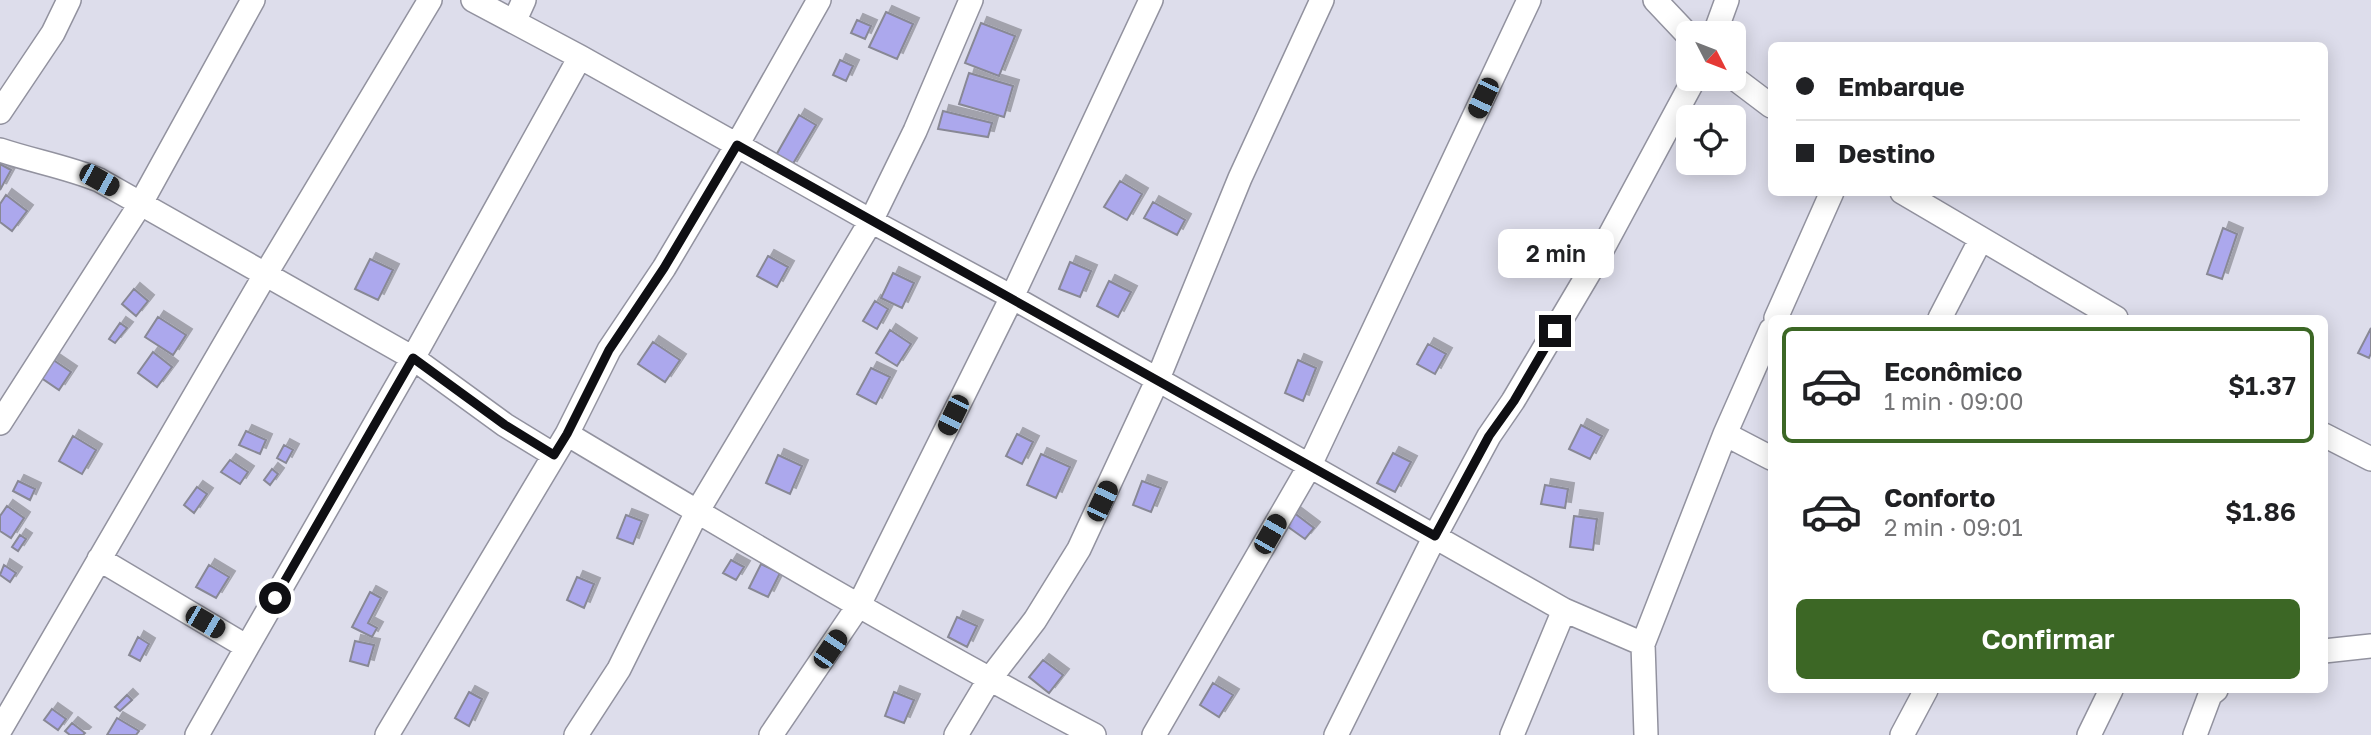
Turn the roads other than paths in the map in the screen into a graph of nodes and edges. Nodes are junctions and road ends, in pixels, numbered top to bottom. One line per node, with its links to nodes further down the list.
1 (68, 0): 20 (street)
2 (253, 0): 25 (street)
3 (430, 0): 28 (street)
4 (473, 0): 14 (street)
5 (524, 0): 14 (street)
6 (820, 0): 21 (street)
7 (971, 0): 26 (street)
8 (1151, 0): 29 (street)
9 (1322, 0): 35 (street)
10 (1529, 0): 43 (street)
11 (1655, 0): 15 (street)
12 (1727, 0): 13 (street)
13 (1719, 21)
14 (514, 22): 16 (street)
15 (1676, 22)
16 (580, 57): 21 (street); 34 (street)
17 (1746, 87): 19 (street)
18 (1688, 91): 45 (street)
19 (1768, 104)
20 (0, 112)
21 (737, 145): 26 (street); 37 (street)
22 (0, 150): 25 (street)
23 (1830, 196): 30 (street)
24 (1909, 196): 27 (street)
25 (141, 203): 28 (street); 36 (street)
26 (871, 221): 29 (street); 44 (street)
27 (1981, 239): 31 (street); 32 (street)
28 (265, 275): 34 (street); 46 (street)
29 (1012, 297): 35 (street); 47 (street)
30 (1777, 315)
31 (1942, 315)
32 (2111, 315)
33 (1768, 337): 38 (street)
34 (413, 358): 40 (street); 51 (street)
35 (1157, 381): 43 (street); 53 (street)
36 (0, 423)
37 (567, 434): 40 (street); 44 (street)
38 (1726, 434): 41 (street); 49 (street)
39 (2328, 437): 42 (street)
40 (554, 455): 59 (street)
41 (1768, 456)
42 (2371, 459)
43 (1309, 467): 45 (street); 64 (street)
44 (697, 512): 47 (street); 60 (street)
45 (1435, 536): 48 (street); 65 (street)
46 (99, 559): 51 (street); 57 (street)
47 (859, 605): 53 (street); 61 (street)
48 (1564, 610): 49 (street); 66 (street)
49 (1643, 644): 67 (street)
50 (2371, 646): 52 (street)
51 (247, 647): 58 (street)
52 (2328, 651)
53 (989, 680): 62 (street); 63 (street)
54 (1924, 693): 68 (street)
55 (2110, 693): 69 (street)
56 (2212, 693): 70 (street)
57 (0, 730)
58 (197, 735)
59 (387, 735)
60 (576, 735)
61 (771, 735)
62 (956, 735)
63 (1094, 735)
64 (1154, 735)
65 (1336, 735)
66 (1512, 735)
67 (1646, 735)
68 (1902, 735)
69 (2089, 735)
70 (2195, 735)

